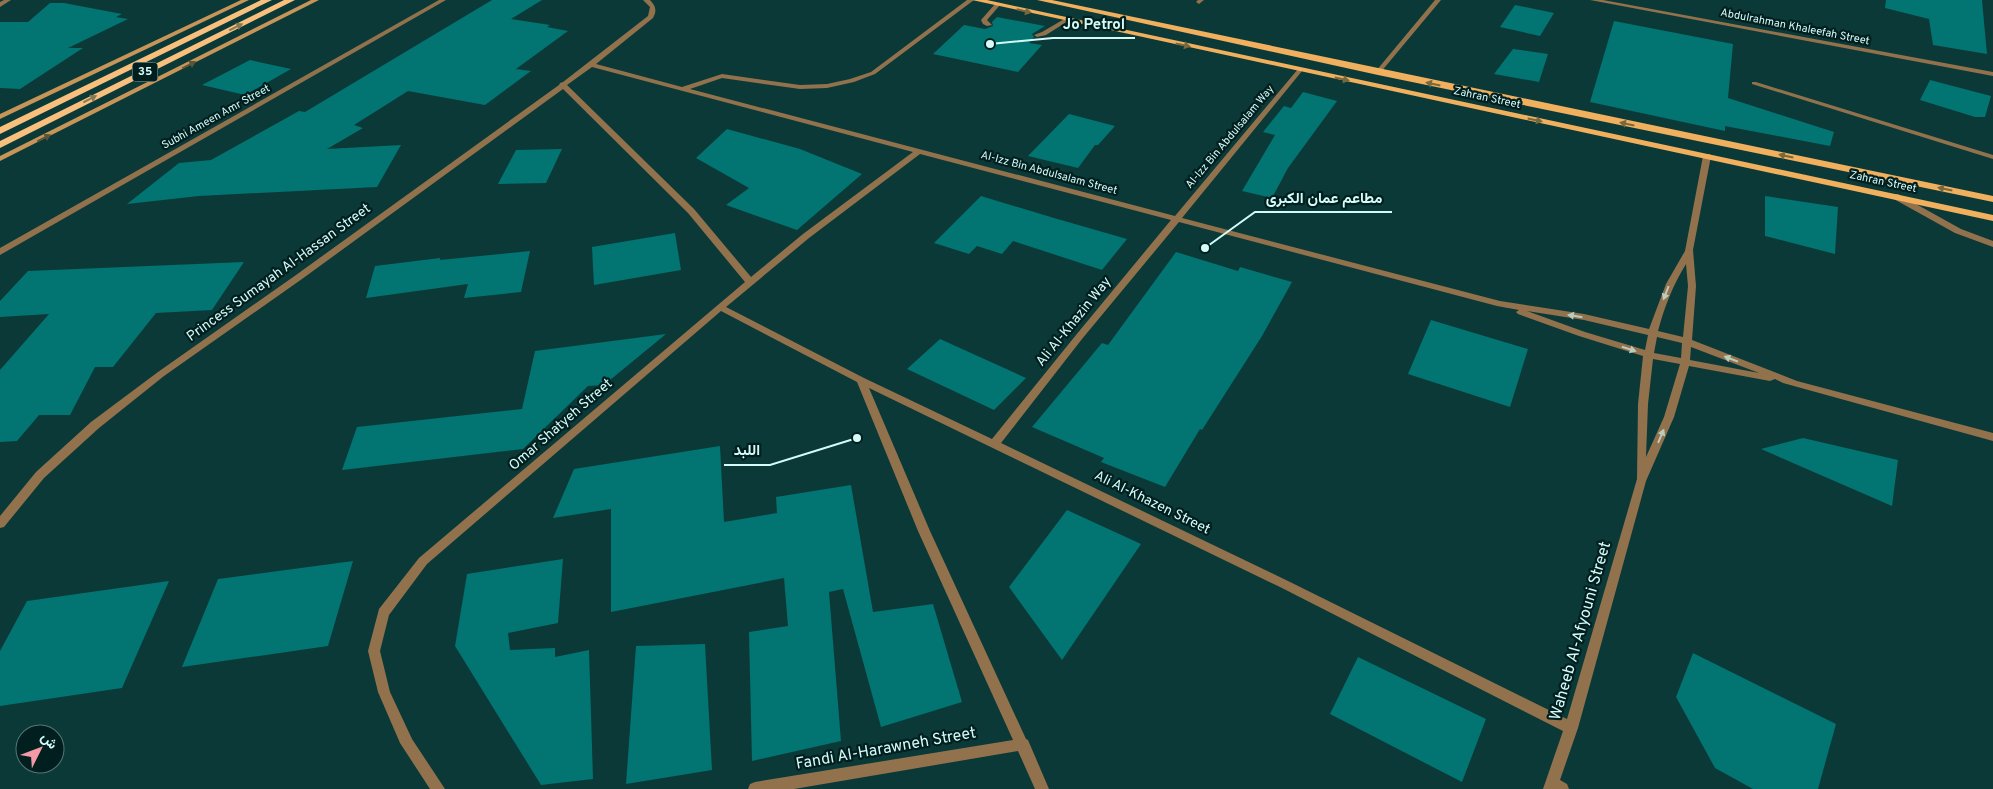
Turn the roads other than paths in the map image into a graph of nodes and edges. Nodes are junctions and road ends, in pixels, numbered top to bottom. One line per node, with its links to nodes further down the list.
1 (8, 0): 14 (street)
2 (246, 0): 25 (main road)
3 (268, 0): 26 (highway, 35)
4 (291, 0): 27 (highway, 35, one-way to 4)
5 (316, 0): 31 (main road, one-way to 5)
6 (442, 0): 38 (street, Subhi Ameen Amr Street)
7 (646, 0): 18 (street)
8 (971, 0): 24 (street)
9 (976, 0): 13 (main road, Zahran Street)
10 (1041, 0): 20 (main road, Zahran Street)
11 (1438, 0): 20 (street)
12 (1593, 0): 21 (street, Abdulrahman Khaleefah Street)
13 (996, 4): 15 (main road, Zahran Street, one-way to 15); 16 (street)
14 (0, 5)
15 (1066, 20): 17 (street); 19 (main road, Zahran Street, one-way to 19)
16 (989, 25)
17 (1037, 35)
18 (591, 65): 23 (street, Princess Sumayah Al-Hassan Street); 24 (street, Al-Izz Bin Abdulsalam Street)
19 (1300, 70): 29 (main road, Zahran Street, one-way to 29); 35 (street, Al-Izz Bin Abdulsalam Way)
20 (1378, 72): 33 (main road, Zahran Street, one-way to 20)
21 (1993, 74)
22 (1754, 83): 30 (street)
23 (562, 84): 39 (street); 51 (street, Princess Sumayah Al-Hassan Street)
24 (683, 89): 28 (street, Al-Izz Bin Abdulsalam Street)
25 (0, 117)
26 (0, 131)
27 (0, 145)
28 (919, 151): 35 (street, Al-Izz Bin Abdulsalam Street); 39 (street, Omar Shatyeh Street)
29 (1707, 156): 32 (main road, Zahran Street); 37 (street, Waheeb Al-Afyouni Street)
30 (1993, 158)
31 (0, 159)
32 (1895, 196): 34 (main road, Zahran Street); 36 (street)
33 (1993, 199)
34 (1993, 218)
35 (1177, 219): 40 (street, Al-Izz Bin Abdulsalam Street); 49 (street, Ali Al-Khazin Way)
36 (1993, 244)
37 (1689, 250): 42 (street, Waheeb Al-Afyouni Street, one-way to 42); 43 (street, Waheeb Al-Afyouni Street)
38 (0, 252)
39 (750, 282): 41 (street, Omar Shatyeh Street)
40 (1500, 304): 42 (street, Al-Izz Bin Abdulsalam Street, one-way to 40); 44 (street, Al-Izz Bin Abdulsalam Street, one-way to 44)
41 (720, 307): 46 (street, Ali Al-Khazen Street); 55 (street, Omar Shatyeh Street)
42 (1653, 333): 43 (street, Al-Izz Bin Abdulsalam Street); 44 (street, Waheeb Al-Afyouni Street)
43 (1686, 342): 45 (street, Waheeb Al-Afyouni Street); 47 (street, Al-Izz Bin Abdulsalam Street, one-way to 43)
44 (1650, 355): 45 (street, Al-Izz Bin Abdulsalam Street); 50 (street, Waheeb Al-Afyouni Street)
45 (1685, 364): 47 (street, Al-Izz Bin Abdulsalam Street); 50 (street, Waheeb Al-Afyouni Street, one-way to 45)
46 (861, 380): 49 (street, Ali Al-Khazen Street); 53 (street)
47 (1793, 382): 48 (street, Al-Izz Bin Abdulsalam Street)
48 (1993, 437)
49 (995, 443): 52 (street, Ali Al-Khazen Street)
50 (1641, 481): 52 (street, Waheeb Al-Afyouni Street)
51 (0, 524)
52 (1570, 728): 54 (street, Waheeb Al-Afyouni Street)
53 (1023, 744): 56 (street, Fandi Al-Harawneh Street); 57 (street)
54 (1555, 787)
55 (438, 789)
56 (755, 789)
57 (1042, 789)

